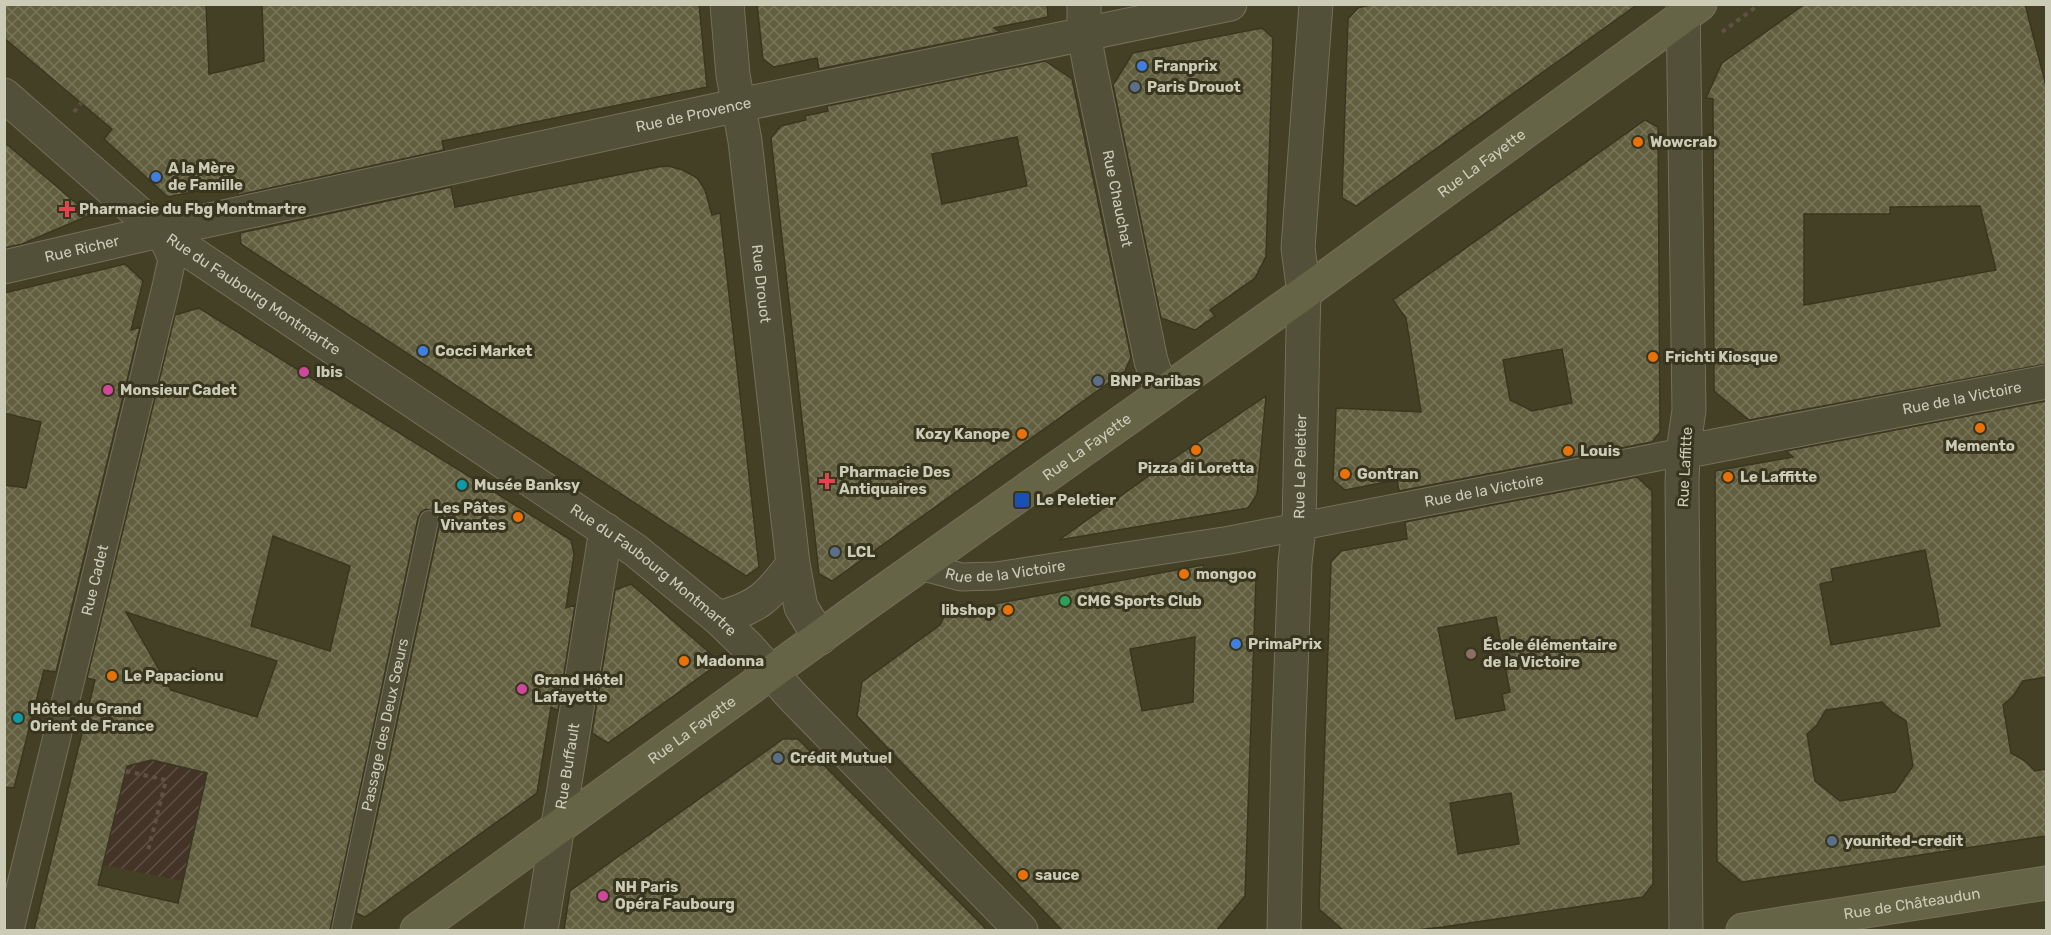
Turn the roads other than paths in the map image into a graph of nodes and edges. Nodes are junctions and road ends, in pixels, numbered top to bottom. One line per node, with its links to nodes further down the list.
1 (727, 4): 7 (street, Rue Drouot)
2 (1230, 4): 5 (street, Rue de Provence)
3 (1316, 4): 10 (street, Rue Le Peletier)
4 (1688, 9): 10 (main road, Rue La Fayette); 13 (street, Rue Laffitte)
5 (1084, 19): 7 (street, Rue de Provence); 12 (street, Rue Chauchat)
6 (4, 95): 8 (street, Rue du Faubourg Montmartre)
7 (739, 105): 8 (street, Rue de Provence); 17 (street, Rue Drouot)
8 (159, 231): 9 (street, Rue Richer); 16 (street, Rue du Faubourg Montmartre); 25 (street, Rue Cadet)
9 (4, 267)
10 (1304, 293): 12 (main road, Rue La Fayette); 15 (street, Rue Le Peletier)
11 (2046, 382): 13 (street, Rue de la Victoire)
12 (1162, 392): 18 (main road, Rue La Fayette)
13 (1683, 452): 15 (street, Rue de la Victoire); 31 (street, Rue Laffitte)
14 (429, 520): 26 (lane, Passage des Deux Sœurs)
15 (1299, 527): 18 (street, Rue de la Victoire); 30 (street, Rue Le Peletier)
16 (606, 530): 19 (street, Rue du Faubourg Montmartre); 22 (street, Rue Buffault)
17 (793, 564): 19 (street); 20 (street, Rue Drouot)
18 (920, 566): 20 (main road, Rue La Fayette)
19 (718, 618): 21 (street, Rue du Faubourg Montmartre)
20 (820, 638): 21 (main road, Rue La Fayette)
21 (772, 673): 22 (main road, Rue La Fayette); 29 (street, Rue du Faubourg Montmartre)
22 (558, 828): 27 (main road, Rue La Fayette); 28 (street, Rue Buffault)
23 (2046, 883): 24 (main road, Rue de Châteaudun)
24 (1796, 926): 32 (main road, Rue de Châteaudun)
25 (10, 930)
26 (341, 930)
27 (417, 930)
28 (541, 930)
29 (1021, 930)
30 (1284, 930)
31 (1686, 930)
32 (1743, 930)

